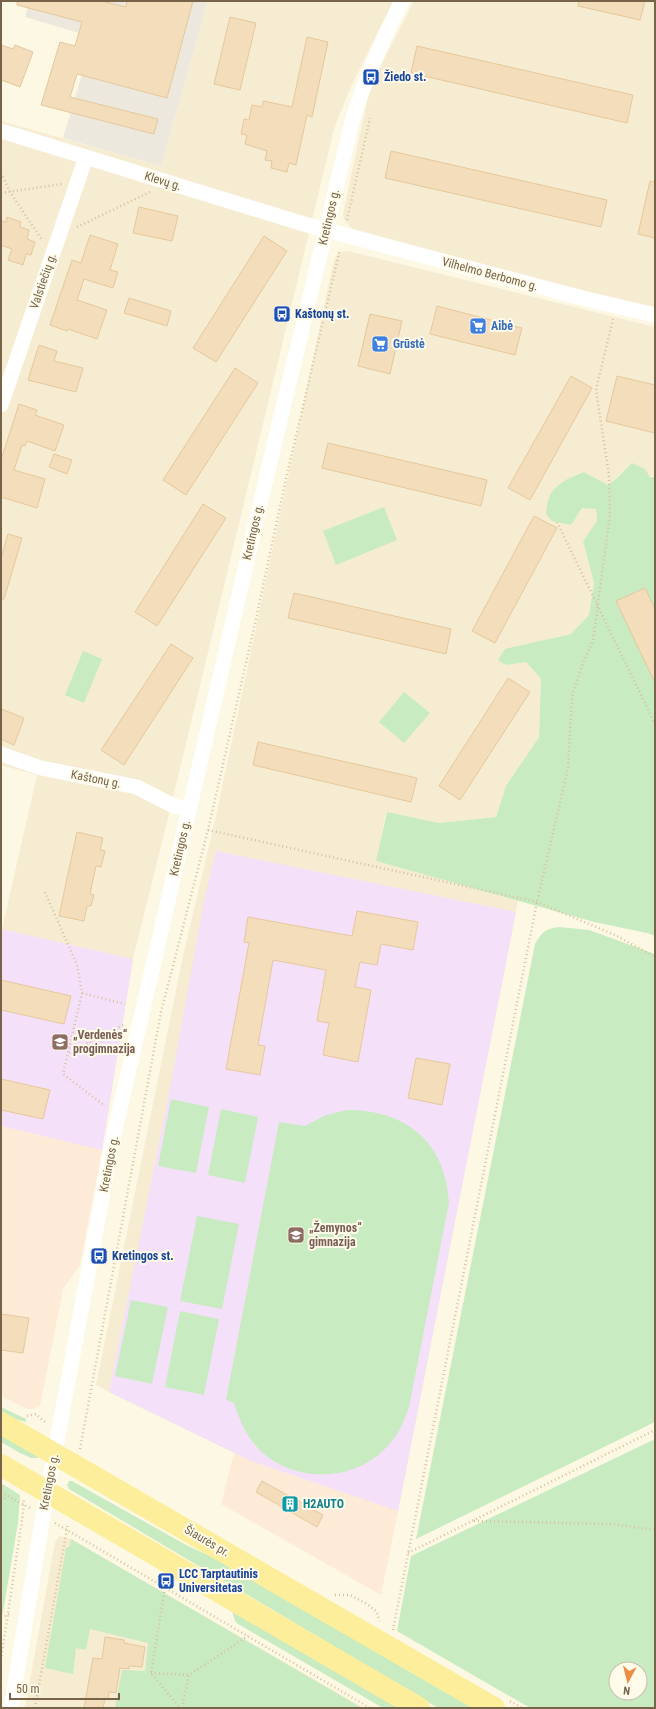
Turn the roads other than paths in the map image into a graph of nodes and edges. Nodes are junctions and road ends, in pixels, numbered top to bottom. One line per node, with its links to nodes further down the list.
1 (402, 1): 4 (street, Kretingos g.)
2 (1, 131): 3 (street, Klevų g.)
3 (86, 157): 4 (street, Klevų g.); 6 (street, Valstiečių g.)
4 (326, 230): 5 (street, Vilhelmo Berbomo g.); 8 (street, Kretingos g.)
5 (655, 315)
6 (1, 405)
7 (1, 754): 8 (street, Kaštonų g.)
8 (188, 809): 10 (street, Kretingos g.)
9 (1, 1423): 10 (main road, Šiaurės pr.)
10 (57, 1443): 12 (street, Kretingos g.); 15 (main road, Šiaurės pr.)
11 (1, 1465): 12 (main road)
12 (47, 1493): 13 (street, Kretingos g.); 14 (main road)
13 (11, 1708)
14 (419, 1708)
15 (494, 1708)

